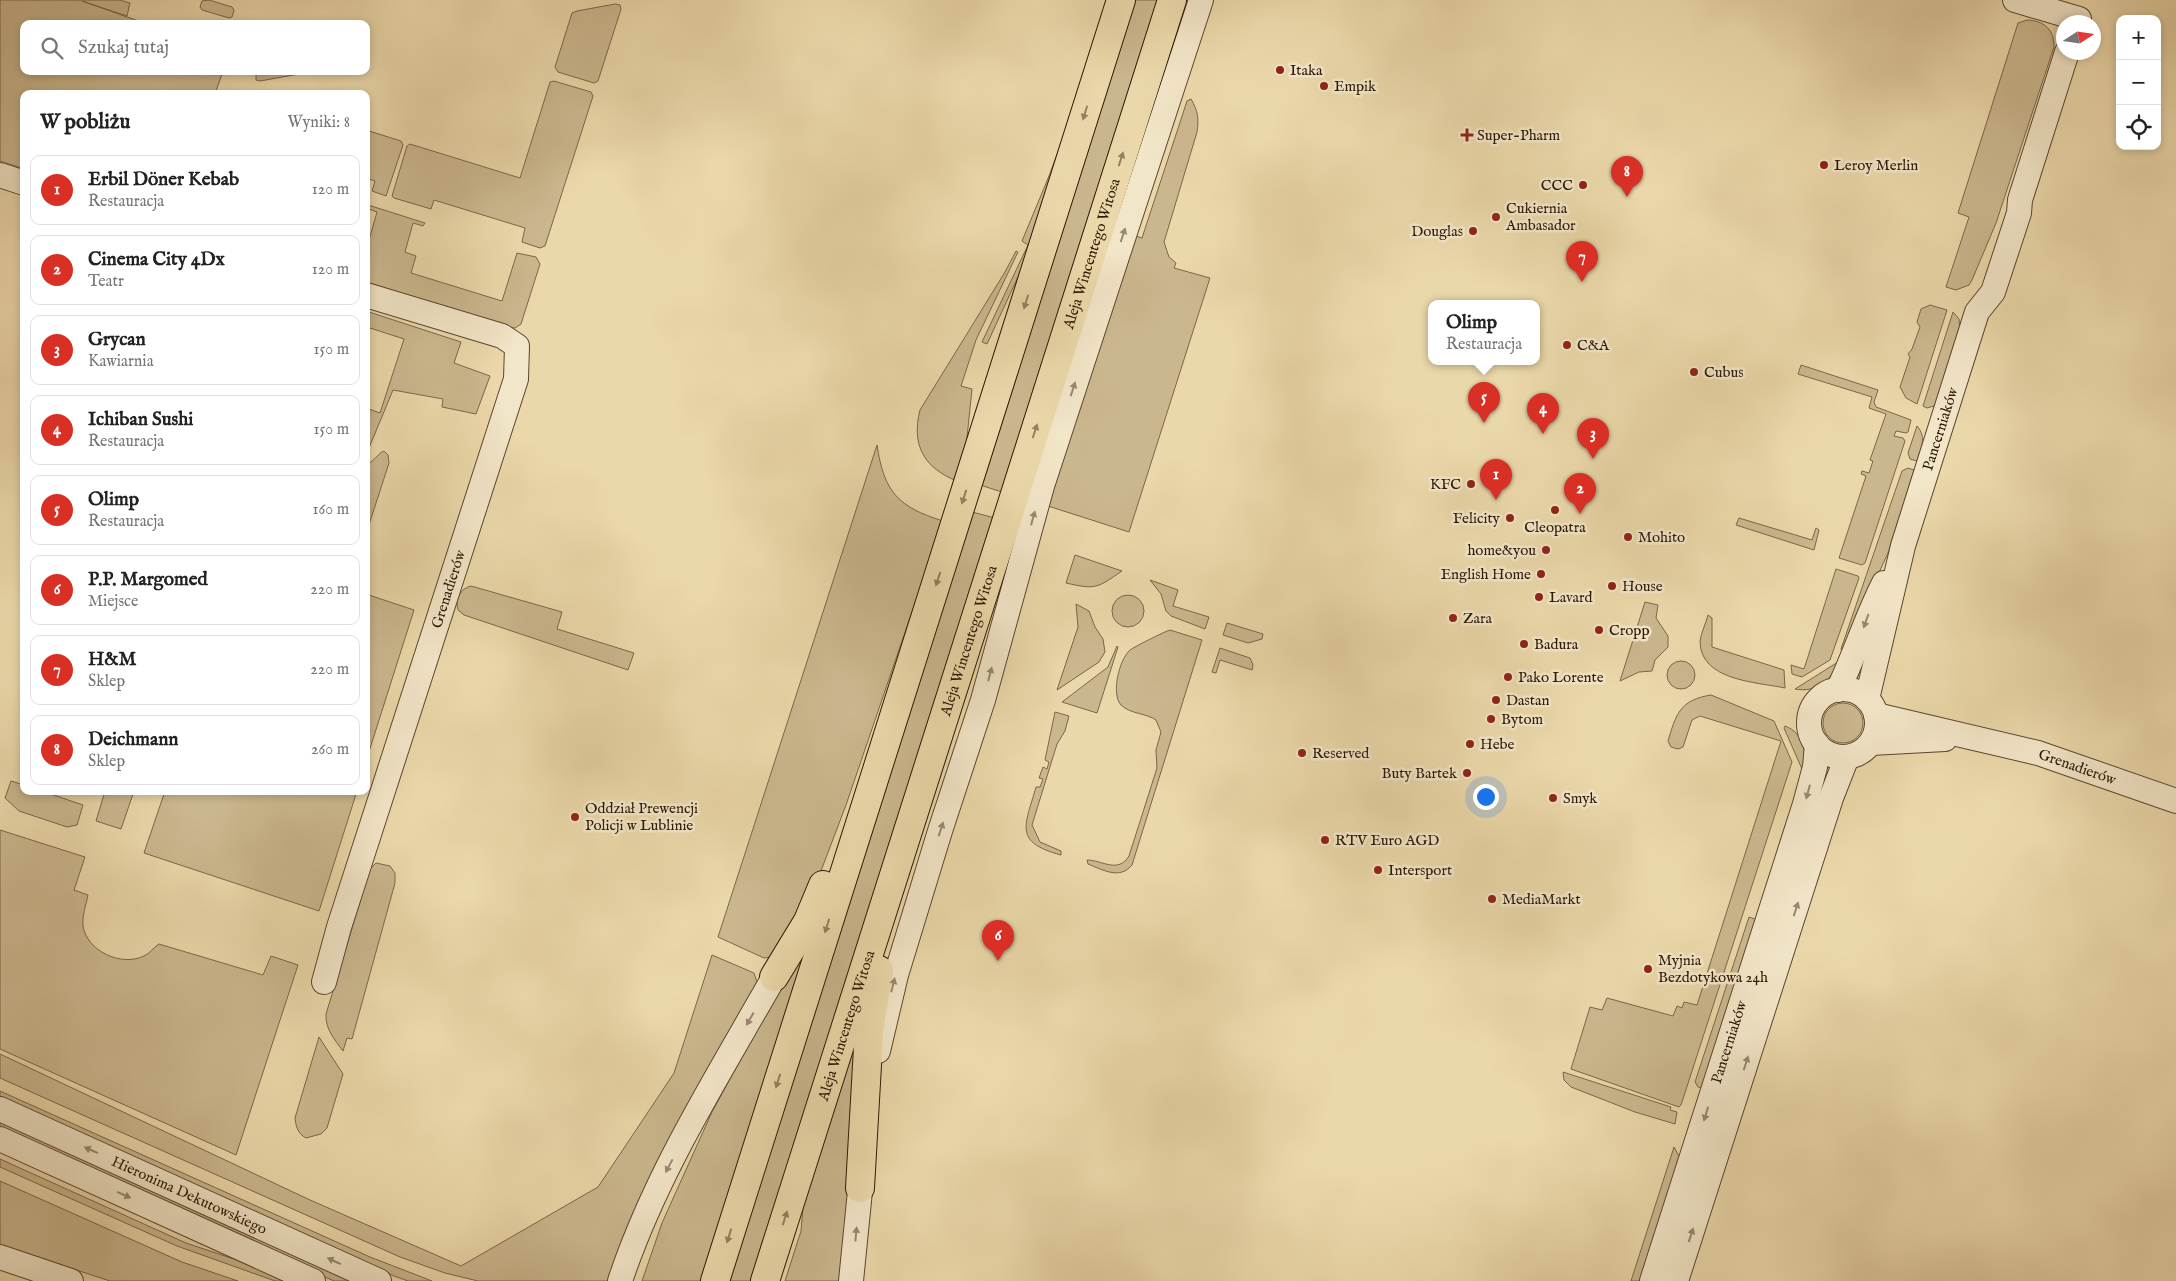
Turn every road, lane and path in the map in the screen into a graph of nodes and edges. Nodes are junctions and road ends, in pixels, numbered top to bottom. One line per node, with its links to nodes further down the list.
1 (1115, 0): 8 (main road)
2 (1121, 0): 16 (main road, one-way to 16)
3 (1172, 0): 12 (main road, Aleja Wincentego Witosa, one-way to 3)
4 (1201, 0): 12 (street, Aleja Wincentego Witosa, one-way to 4)
5 (2015, 0): 6 (street)
6 (2080, 14)
7 (2064, 60): 13 (street, Pancerniaków)
8 (1079, 83)
9 (0, 175): 10 (street)
10 (20, 182)
11 (370, 296): 25 (street, Grenadierów)
12 (1031, 481): 14 (main road, Aleja Wincentego Witosa, one-way to 12)
13 (1902, 546): 15 (street, Pancerniaków, one-way to 15); 17 (street, Pancerniaków)
14 (1012, 547): 18 (main road, Aleja Wincentego Witosa); 28 (street, Aleja Wincentego Witosa, one-way to 14)
15 (1838, 690): 17 (street); 21 (street)
16 (899, 696): 24 (main road); 34 (main road, one-way to 34)
17 (1872, 707): 19 (street); 20 (street)
18 (944, 721): 28 (main road); 35 (main road, Aleja Wincentego Witosa, one-way to 18)
19 (1976, 739): 20 (street); 23 (street, Grenadierów)
20 (1871, 743): 22 (street)
21 (1817, 744): 22 (street); 37 (street, Pancerniaków, one-way to 37)
22 (1847, 757): 38 (street, Pancerniaków, one-way to 22)
23 (2176, 801)
24 (774, 977): 33 (street, one-way to 33)
25 (324, 982)
26 (0, 1109): 32 (street, Hieronima Dekutowskiego, one-way to 26)
27 (0, 1140): 31 (street, Hieronima Dekutowskiego, one-way to 31)
28 (860, 1188): 36 (street, Aleja Wincentego Witosa, one-way to 28)
29 (0, 1257): 30 (street)
30 (71, 1281)
31 (313, 1281)
32 (379, 1281)
33 (620, 1281)
34 (715, 1281)
35 (765, 1281)
36 (851, 1281)
37 (1652, 1281)
38 (1676, 1281)

